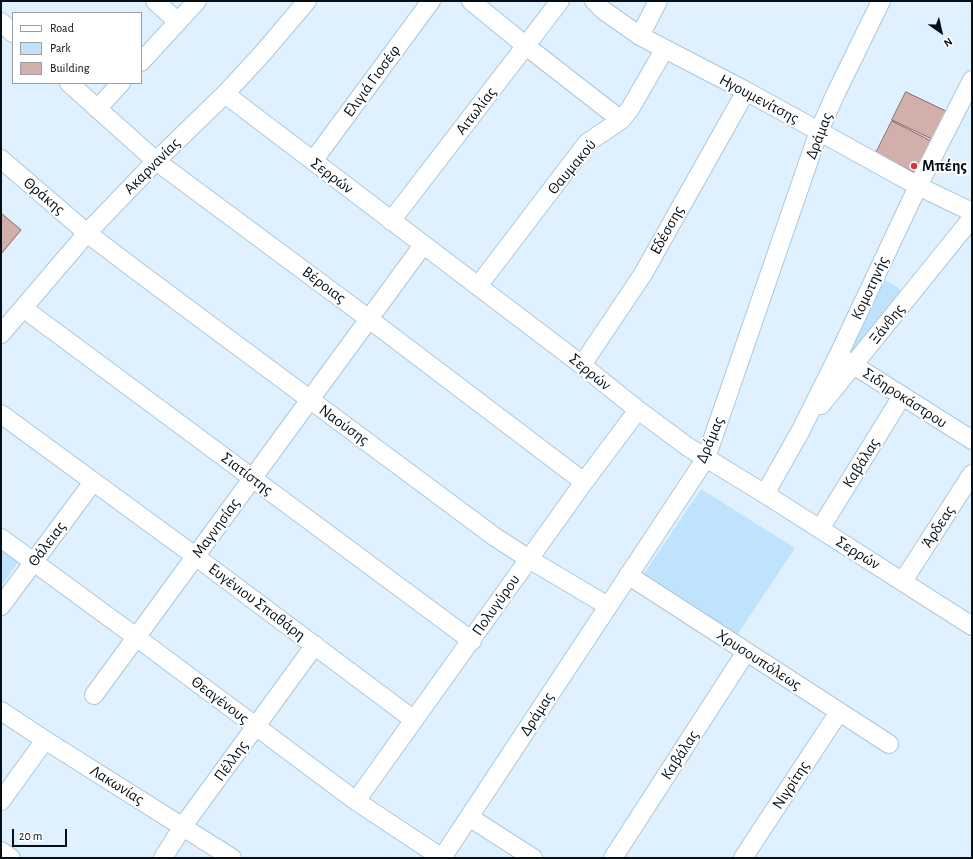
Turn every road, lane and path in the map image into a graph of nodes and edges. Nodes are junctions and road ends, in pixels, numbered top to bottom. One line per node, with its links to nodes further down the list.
1 (155, 1): 11 (street)
2 (196, 1): 11 (street)
3 (307, 1): 21 (street, Ακαρνανίας)
4 (431, 1): 27 (street, Ελιγιά Γιοσέφ)
5 (471, 1): 14 (street)
6 (560, 1): 14 (street, Αιτωλίας)
7 (594, 1): 13 (street, Ηγουμενίτσης)
8 (658, 1): 13 (street)
9 (882, 1): 24 (street, Δράμας)
10 (1, 22): 12 (street)
11 (178, 22): 16 (street)
12 (12, 32)
13 (640, 36): 15 (street, Ηγουμενίτσης)
14 (526, 46): 23 (street); 31 (street, Αιτωλίας)
15 (664, 50): 20 (street, Ηγουμενίτσης); 23 (street, Θαυμακού)
16 (142, 61)
17 (972, 80): 28 (street, Κομοτηνής)
18 (70, 84): 22 (street, Βέροιας)
19 (120, 84): 22 (street)
20 (746, 91): 24 (street, Ηγουμενίτσης); 39 (street, Εδέσσης)
21 (225, 94): 26 (street, Ακαρνανίας); 27 (street, Σερρών)
22 (97, 109): 26 (street, Βέροιας)
23 (620, 120): 34 (street, Θαυμακού)
24 (819, 131): 28 (street, Ηγουμενίτσης); 47 (street, Δράμας)
25 (1, 159): 32 (street, Θράκης)
26 (156, 161): 32 (street, Ακαρνανίας); 36 (street, Βέροιας)
27 (313, 161): 31 (street, Σερρών)
28 (918, 186): 29 (street, Ηγουμενίτσης); 38 (street, Κομοτηνής)
29 (972, 212)
30 (972, 218): 40 (street, Ξάνθης)
31 (391, 220): 33 (street, Σερρών)
32 (87, 233): 35 (street, Ακαρνανίας); 42 (street, Ναούσης)
33 (423, 245): 34 (street, Σερρών); 36 (street, Μαγνησίας)
34 (478, 286): 39 (street, Σερρών)
35 (23, 308): 37 (street, Ακαρνανίας); 49 (street, Σιατίστης)
36 (369, 319): 42 (street, Μαγνησίας); 51 (street, Βέροιας)
37 (1, 334)
38 (838, 356): 40 (street, Σιδηροκάστρου); 45 (street, Κομοτηνής)
39 (582, 365): 43 (street, Σερρών)
40 (854, 365): 41 (street, Σιδηροκάστρου); 45 (street, Ξάνθης)
41 (902, 396): 46 (street, Σιδηροκάστρου); 53 (street, Καβάλας)
42 (310, 400): 49 (street, Μαγνησίας); 56 (street, Ναούσης)
43 (638, 410): 47 (street, Σερρών); 51 (street, Πολυγύρου)
44 (1, 414): 50 (street, Ευγένιου Σπαθάρη)
45 (801, 430): 52 (street, Κομοτηνής)
46 (972, 440)
47 (706, 458): 52 (street, Σερρών); 58 (street, Δράμας)
48 (972, 474): 59 (street, Άρδεας)
49 (252, 478): 55 (street, Μαγνησίας); 64 (street, Σιατίστης)
50 (93, 482): 55 (street, Ευγένιου Σπαθάρη); 57 (street, Θάλειας)
51 (584, 482): 56 (street, Πολυγύρου)
52 (765, 494): 53 (street, Σερρών)
53 (820, 529): 59 (street, Σερρών)
54 (1, 538): 57 (street, Θεαγένους)
55 (196, 556): 63 (street, Μαγνησίας); 65 (street, Ευγένιου Σπαθάρη)
56 (529, 559): 61 (street, Ναούσης); 64 (street, Πολυγύρου)
57 (33, 562): 60 (street, Θάλειας); 63 (street, Θεαγένους)
58 (628, 575): 61 (street, Δράμας); 66 (street, Χρυσουπόλεως)
59 (903, 581): 62 (street, Σερρών)
60 (1, 606)
61 (608, 606): 76 (street, Δράμας)
62 (972, 626)
63 (136, 637): 67 (street, Μαγνησίας); 71 (street, Θεαγένους)
64 (472, 641): 70 (street, Πολυγύρου)
65 (315, 645): 70 (street, Ευγένιου Σπαθάρη); 71 (street, Πέλλης)
66 (746, 652): 69 (street, Χρυσουπόλεως); 84 (street, Καβάλας)
67 (94, 695)
68 (1, 711): 72 (street, Λακωνίας)
69 (839, 712): 73 (street, Χρυσουπόλεως); 85 (street, Νιγρίτης)
70 (414, 720): 75 (street, Πολυγύρου)
71 (256, 727): 75 (street, Θεαγένους); 77 (street, Πέλλης)
72 (45, 740): 74 (street); 77 (street, Λακωνίας)
73 (889, 744)
74 (1, 801)
75 (356, 801): 82 (street, Θεαγένους)
76 (469, 818): 82 (street, Δράμας); 83 (street)
77 (183, 826): 80 (street, Πέλλης); 81 (street, Λακωνίας)
78 (1, 851): 79 (street)
79 (11, 858)
80 (163, 858)
81 (232, 858)
82 (442, 858)
83 (533, 858)
84 (613, 858)
85 (744, 858)

